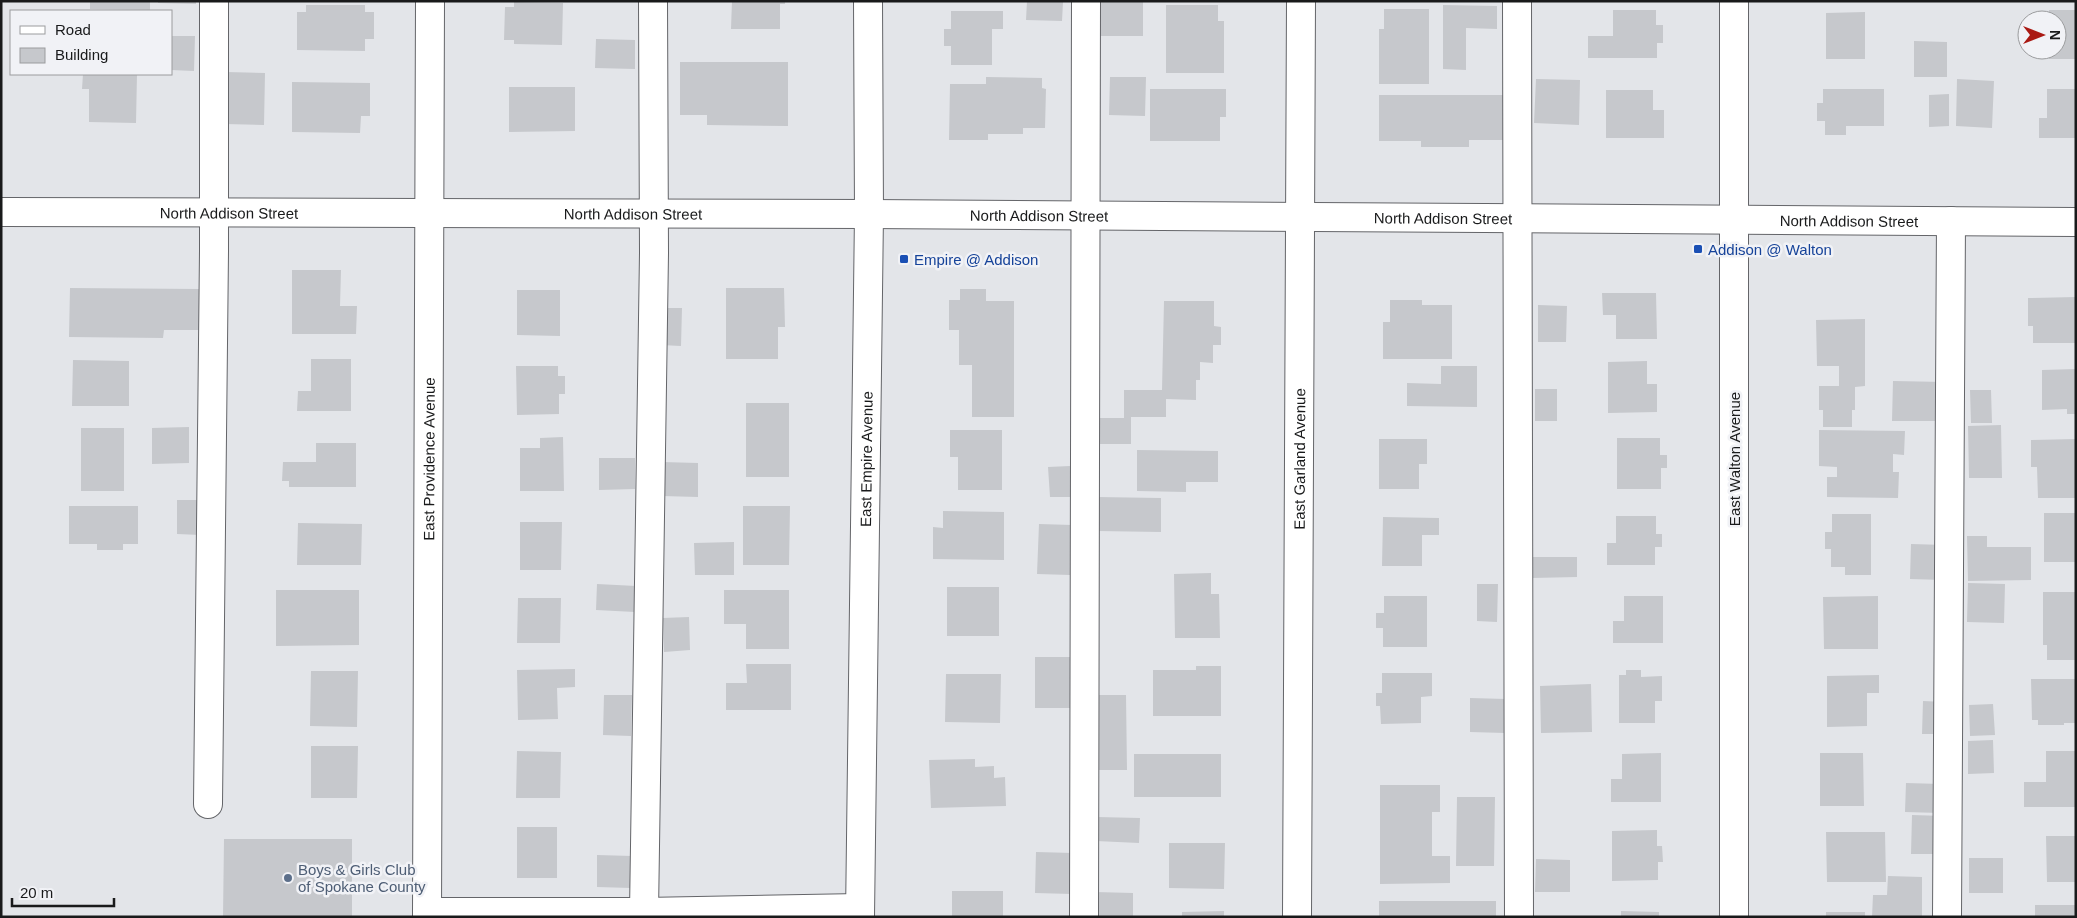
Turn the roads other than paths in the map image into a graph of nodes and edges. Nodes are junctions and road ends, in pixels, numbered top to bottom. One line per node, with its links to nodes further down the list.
1 (214, 1): 10 (street)
2 (430, 1): 11 (street, East Providence Avenue)
3 (653, 1): 12 (street)
4 (868, 1): 13 (street, East Empire Avenue)
5 (1086, 1): 14 (street)
6 (1301, 1): 15 (street, East Garland Avenue)
7 (1517, 1): 16 (street)
8 (1734, 1): 17 (street, East Walton Avenue)
9 (1, 212): 10 (street, North Addison Street)
10 (214, 213): 11 (street, North Addison Street); 20 (street)
11 (430, 213): 12 (street, North Addison Street); 24 (street, East Providence Avenue)
12 (654, 214): 13 (street, North Addison Street); 21 (street)
13 (869, 214): 14 (street, North Addison Street); 22 (street, East Empire Avenue)
14 (1086, 215): 15 (street, North Addison Street); 25 (street)
15 (1300, 217): 16 (street, North Addison Street); 26 (street, East Garland Avenue)
16 (1518, 218): 17 (street, North Addison Street); 27 (street)
17 (1734, 219): 18 (street, North Addison Street); 28 (street, East Walton Avenue)
18 (1950, 221): 19 (street, North Addison Street); 29 (street)
19 (2076, 222)
20 (208, 804)
21 (644, 912): 23 (street); 24 (street)
22 (860, 912): 23 (street)
23 (775, 913)
24 (427, 914)
25 (1084, 917)
26 (1297, 917)
27 (1519, 917)
28 (1734, 917)
29 (1947, 917)

